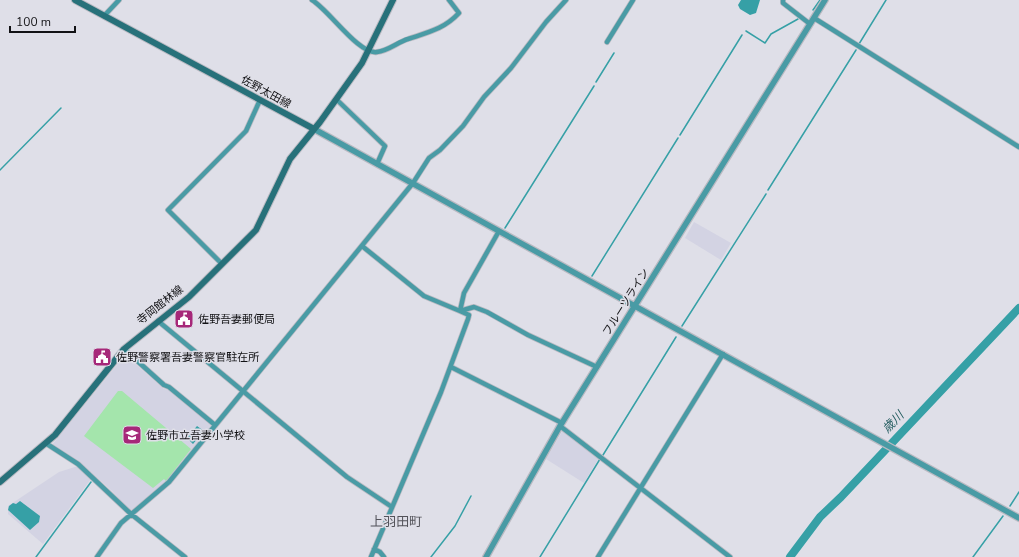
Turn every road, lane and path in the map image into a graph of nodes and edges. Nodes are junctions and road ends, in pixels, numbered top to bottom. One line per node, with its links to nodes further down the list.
1 (75, 0): 10 (main road, 佐野太田線)
2 (119, 0): 10 (street)
3 (312, 0): 14 (street)
4 (393, 0): 14 (main road)
5 (449, 0): 14 (street)
6 (566, 0): 20 (street)
7 (633, 0): 13 (street)
8 (783, 0): 12 (street)
9 (825, 0): 11 (street, フルーツライン)
10 (104, 16): 16 (main road, 佐野太田線)
11 (814, 18): 12 (street, フルーツライン); 18 (street)
12 (810, 24): 24 (street, フルーツライン)
13 (607, 42)
14 (368, 51): 15 (main road)
15 (336, 99): 17 (main road); 19 (street)
16 (260, 100): 17 (main road, 佐野太田線); 23 (street)
17 (314, 130): 19 (street); 23 (main road, 寺岡館林線)
18 (1019, 147)
19 (377, 164): 20 (street)
20 (413, 183): 21 (street); 22 (street)
21 (499, 230): 24 (street); 25 (street)
22 (362, 246): 25 (street); 31 (street)
23 (222, 264): 26 (main road, 寺岡館林線)
24 (635, 306): 28 (street); 30 (street, フルーツライン)
25 (460, 310): 29 (street); 30 (street)
26 (158, 321): 27 (main road, 寺岡館林線); 31 (street)
27 (124, 349): 33 (street); 34 (main road, 寺岡館林線)
28 (723, 354): 36 (street); 39 (street)
29 (450, 367): 32 (street); 37 (street)
30 (596, 367): 32 (street, フルーツライン)
31 (244, 390): 33 (street); 37 (street)
32 (561, 424): 36 (street); 45 (street, フルーツライン)
33 (215, 425): 38 (street)
34 (47, 444): 35 (main road, 寺岡館林線); 38 (street)
35 (0, 482)
36 (640, 487): 46 (street); 47 (street)
37 (392, 507): 40 (street)
38 (131, 514): 41 (street); 42 (street)
39 (1019, 518)
40 (374, 549): 43 (street); 44 (street)
41 (96, 557)
42 (185, 557)
43 (371, 557)
44 (384, 557)
45 (486, 557)
46 (598, 557)
47 (730, 557)

